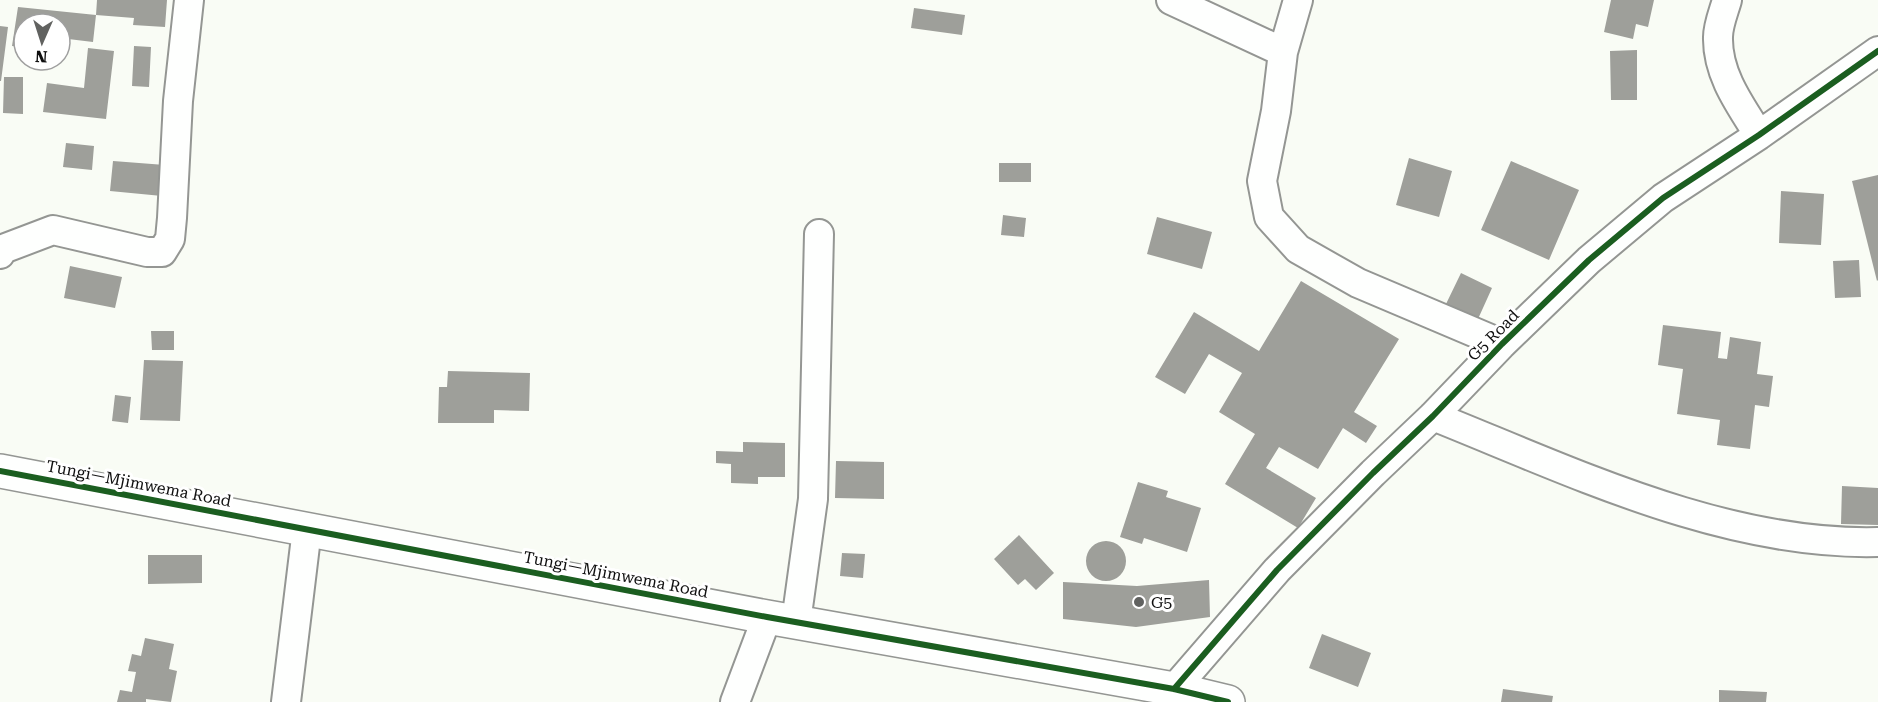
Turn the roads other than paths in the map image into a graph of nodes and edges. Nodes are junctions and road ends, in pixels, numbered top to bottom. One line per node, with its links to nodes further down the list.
1 (189, 0): 9 (street)
2 (1171, 0): 6 (street)
3 (1298, 0): 6 (street)
4 (1727, 0): 7 (street)
5 (1878, 51): 7 (street, G5 Road)
6 (1283, 52): 10 (street)
7 (1759, 135): 10 (street, G5 Road)
8 (819, 234): 15 (street)
9 (0, 254)
10 (1502, 344): 11 (street, G5 Road)
11 (1433, 416): 14 (street); 16 (street, G5 Road)
12 (0, 471): 13 (street, Tungi—Mjimwema Road)
13 (308, 529): 15 (street, Tungi—Mjimwema Road); 17 (street)
14 (1878, 542)
15 (781, 619): 16 (street, Tungi—Mjimwema Road); 18 (street)
16 (1174, 689): 19 (street, Tungi—Mjimwema Road)
17 (286, 702)
18 (735, 702)
19 (1228, 702)

